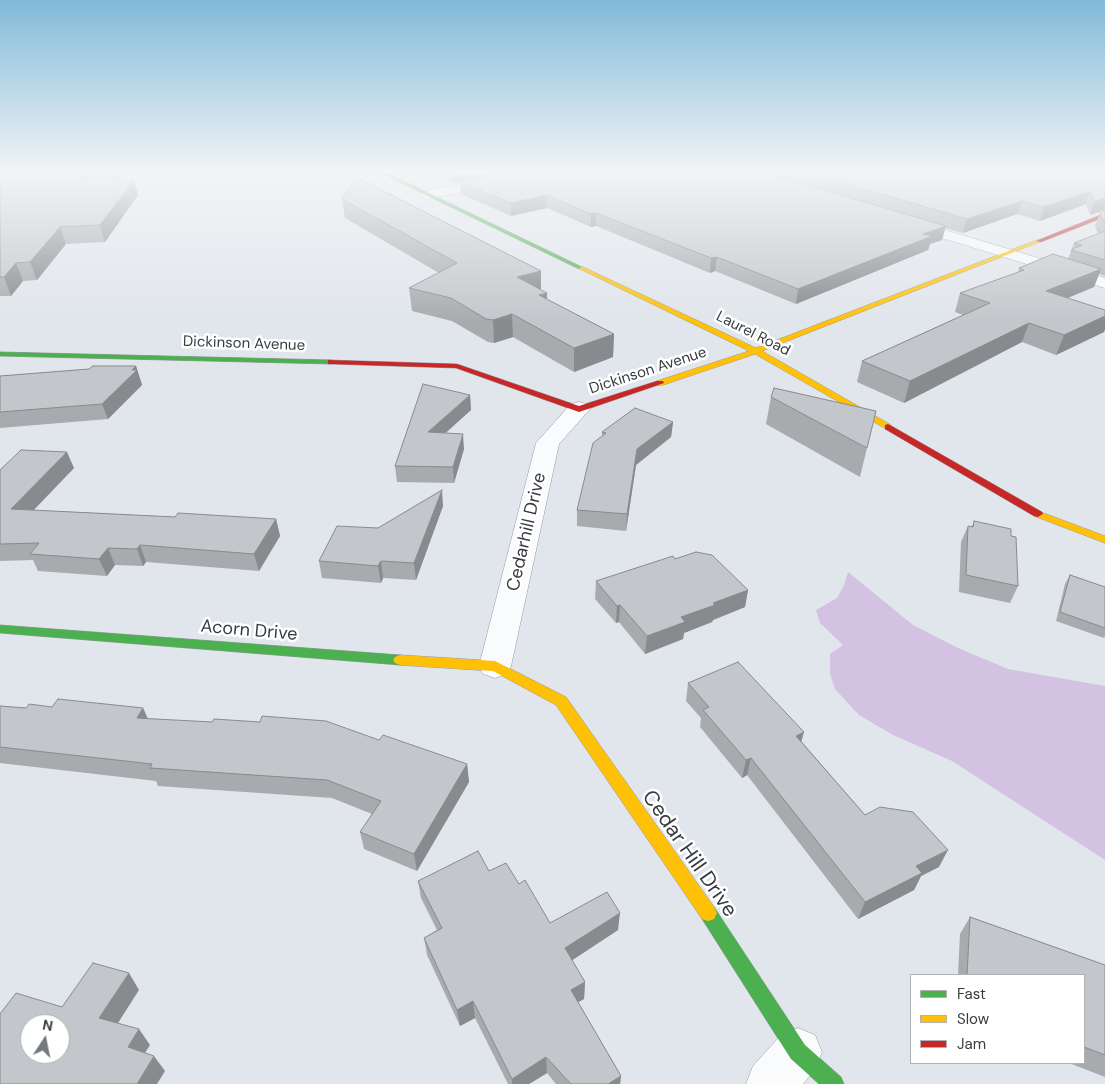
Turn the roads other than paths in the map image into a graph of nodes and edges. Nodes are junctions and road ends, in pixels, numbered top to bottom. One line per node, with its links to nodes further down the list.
1 (483, 222): 6 (street, Laurel Road)
2 (903, 222): 4 (street)
3 (1088, 222): 4 (street, Dickinson Avenue)
4 (1006, 253): 5 (street); 6 (street, Dickinson Avenue)
5 (1105, 283)
6 (756, 351): 8 (street, Dickinson Avenue); 9 (street, Laurel Road)
7 (0, 354): 8 (street, Dickinson Avenue)
8 (579, 409): 11 (street, Cedarhill Drive)
9 (1105, 540)
10 (0, 629): 11 (street, Acorn Drive)
11 (495, 666): 12 (street, Cedar Hill Drive)
12 (784, 1068): 13 (street, Cedar Hill Drive)
13 (834, 1084)

